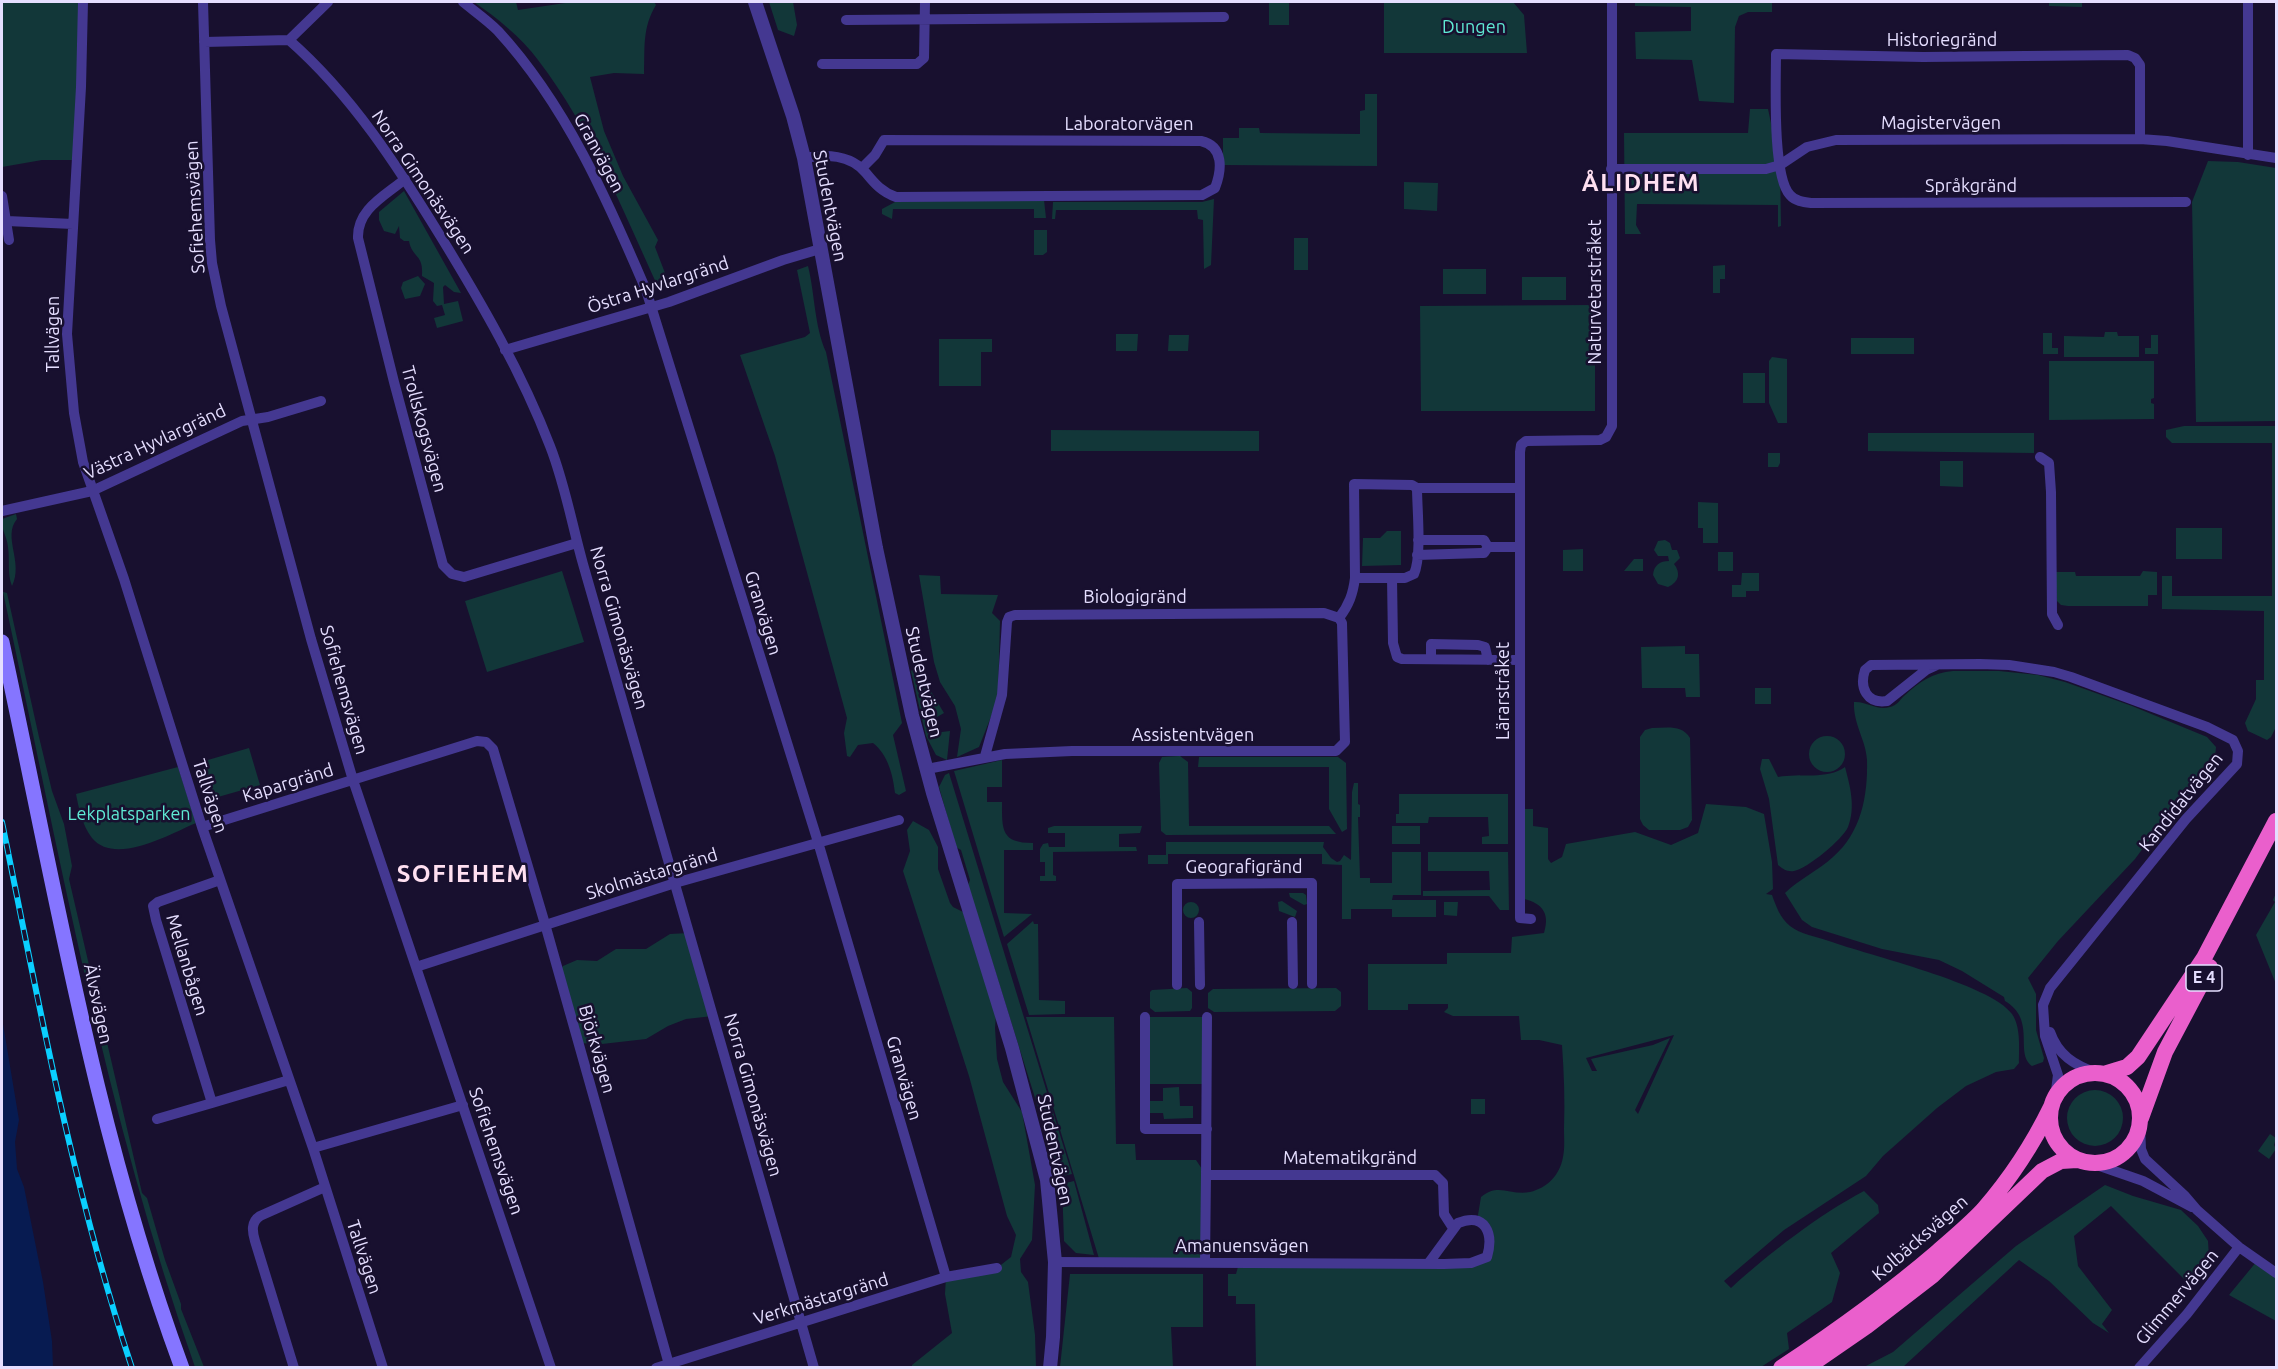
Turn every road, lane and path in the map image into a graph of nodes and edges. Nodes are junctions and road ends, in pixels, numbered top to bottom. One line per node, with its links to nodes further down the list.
1 (83, 2): 26 (street, Tallvägen)
2 (203, 2): 13 (street, Sofiehemsvägen)
3 (328, 2): 12 (street)
4 (462, 2): 29 (street, Granvägen)
5 (755, 2): 17 (street, Studentvägen)
6 (925, 2): 11 (street)
7 (1612, 2): 21 (street, Naturvetarstråket)
8 (2248, 2): 16 (street)
9 (1224, 17): 11 (street)
10 (846, 20): 11 (street)
11 (925, 20): 14 (street)
12 (289, 40): 13 (street); 22 (street, Norra Gimonäsvägen)
13 (204, 42): 32 (street, Sofiehemsvägen)
14 (822, 64)
15 (2140, 139): 16 (street, Magistervägen); 19 (street, Magistervägen); 19 (street, Historiegränd)
16 (2248, 154): 18 (street, Magistervägen)
17 (804, 158): 20 (street, Laboratorvägen); 28 (street, Studentvägen)
18 (2277, 158)
19 (1780, 165): 21 (street, Magistervägen); 24 (street, Språkgränd)
20 (862, 168): 20 (street, Laboratorvägen)
21 (1611, 170): 33 (street, Naturvetarstråket)
22 (405, 179): 30 (street, Norra Gimonäsvägen); 40 (street, Trollskogsvägen)
23 (2, 196): 25 (street)
24 (2186, 202)
25 (7, 222): 26 (street); 27 (street)
26 (73, 224): 37 (street, Tallvägen)
27 (9, 240)
28 (820, 249): 29 (street, Östra Hyvlargränd); 53 (street, Studentvägen)
29 (651, 308): 30 (street, Östra Hyvlargränd); 58 (street, Granvägen)
30 (505, 350): 40 (street, Norra Gimonäsvägen)
31 (321, 401): 32 (street, Västra Hyvlargränd)
32 (252, 419): 37 (street, Västra Hyvlargränd); 54 (street, Sofiehemsvägen)
33 (1520, 452): 36 (street, Lärarstråket)
34 (2040, 456): 47 (street)
35 (1417, 488): 36 (street); 39 (street); 44 (street)
36 (1520, 488): 42 (street, Lärarstråket)
37 (92, 491): 38 (street, Västra Hyvlargränd); 57 (street, Tallvägen)
38 (2, 511)
39 (1418, 540): 41 (street); 43 (street)
40 (577, 543): 61 (street, Norra Gimonäsvägen)
41 (1488, 547): 42 (street); 43 (street)
42 (1520, 547): 49 (street, Lärarstråket)
43 (1417, 555): 45 (street)
44 (1355, 578): 45 (street); 46 (street)
45 (1392, 578): 49 (street)
46 (1339, 618): 52 (street, Biologigränd); 52 (street, Assistentvägen)
47 (2058, 625)
48 (2, 642): 98 (main road, Älvsvägen)
49 (1520, 660): 62 (street, Lärarstråket)
50 (1937, 664): 50 (street, Kandidatvägen); 71 (street, Kandidatvägen)
51 (486, 742): 54 (street, Kapargränd); 65 (street, Björkvägen)
52 (985, 756): 53 (street, Assistentvägen)
53 (927, 770): 90 (street, Studentvägen)
54 (353, 780): 57 (street, Kapargränd); 66 (street, Sofiehemsvägen)
55 (899, 820): 58 (street, Skolmästargränd)
56 (2277, 821): 74 (highway, E 4)
57 (202, 827): 60 (street, Tallvägen)
58 (818, 842): 61 (street, Skolmästargränd); 95 (street, Granvägen)
59 (2277, 843): 80 (highway, E 4)
60 (220, 880): 75 (street, Tallvägen); 77 (street, Mellanbågen)
61 (675, 883): 65 (street, Skolmästargränd); 96 (street, Norra Gimonäsvägen)
62 (1532, 919)
63 (1199, 922): 70 (street)
64 (1293, 922): 67 (street)
65 (545, 924): 66 (street, Skolmästargränd); 97 (street, Björkvägen)
66 (416, 967): 78 (street, Sofiehemsvägen)
67 (1293, 984)
68 (1312, 984): 69 (street, Geografigränd)
69 (1177, 985)
70 (1200, 985)
71 (2043, 1014): 74 (street); 76 (street, Kandidatvägen)
72 (1144, 1017): 81 (street)
73 (1207, 1017): 81 (street)
74 (2100, 1073): 76 (highway, E 4); 80 (highway)
75 (289, 1080): 77 (street); 82 (street, Tallvägen)
76 (2053, 1102): 83 (highway); 105 (highway, Kolbäcksvägen / E 4)
77 (212, 1103): 79 (street)
78 (463, 1105): 82 (street); 101 (street, Sofiehemsvägen)
79 (157, 1119)
80 (2140, 1122): 84 (highway, E 4); 87 (street)
81 (1207, 1129): 85 (street)
82 (313, 1148): 86 (street, Tallvägen)
83 (2077, 1160): 84 (highway); 106 (highway, Kolbäcksvägen)
84 (2094, 1164): 87 (street)
85 (1206, 1175): 88 (street, Matematikgränd); 91 (street)
86 (324, 1187): 99 (street); 100 (street, Tallvägen)
87 (2197, 1210): 89 (street)
88 (1453, 1228): 92 (street); 92 (street, Amanuensvägen)
89 (2239, 1247): 94 (street); 107 (street, Glimmervägen)
90 (1055, 1262): 91 (street, Amanuensvägen); 104 (street, Studentvägen)
91 (1205, 1263): 92 (street, Amanuensvägen)
92 (1428, 1264)
93 (997, 1268): 95 (street, Verkmästargränd)
94 (2277, 1273)
95 (946, 1277): 96 (street, Verkmästargränd)
96 (801, 1322): 97 (street, Verkmästargränd); 103 (street, Norra Gimonäsvägen)
97 (669, 1366): 102 (street, Verkmästargränd)
98 (182, 1368)
99 (294, 1368)
100 (382, 1368)
101 (551, 1368)
102 (656, 1368)
103 (814, 1368)
104 (1050, 1368)
105 (1781, 1368)
106 (1806, 1368)
107 (2139, 1368)

